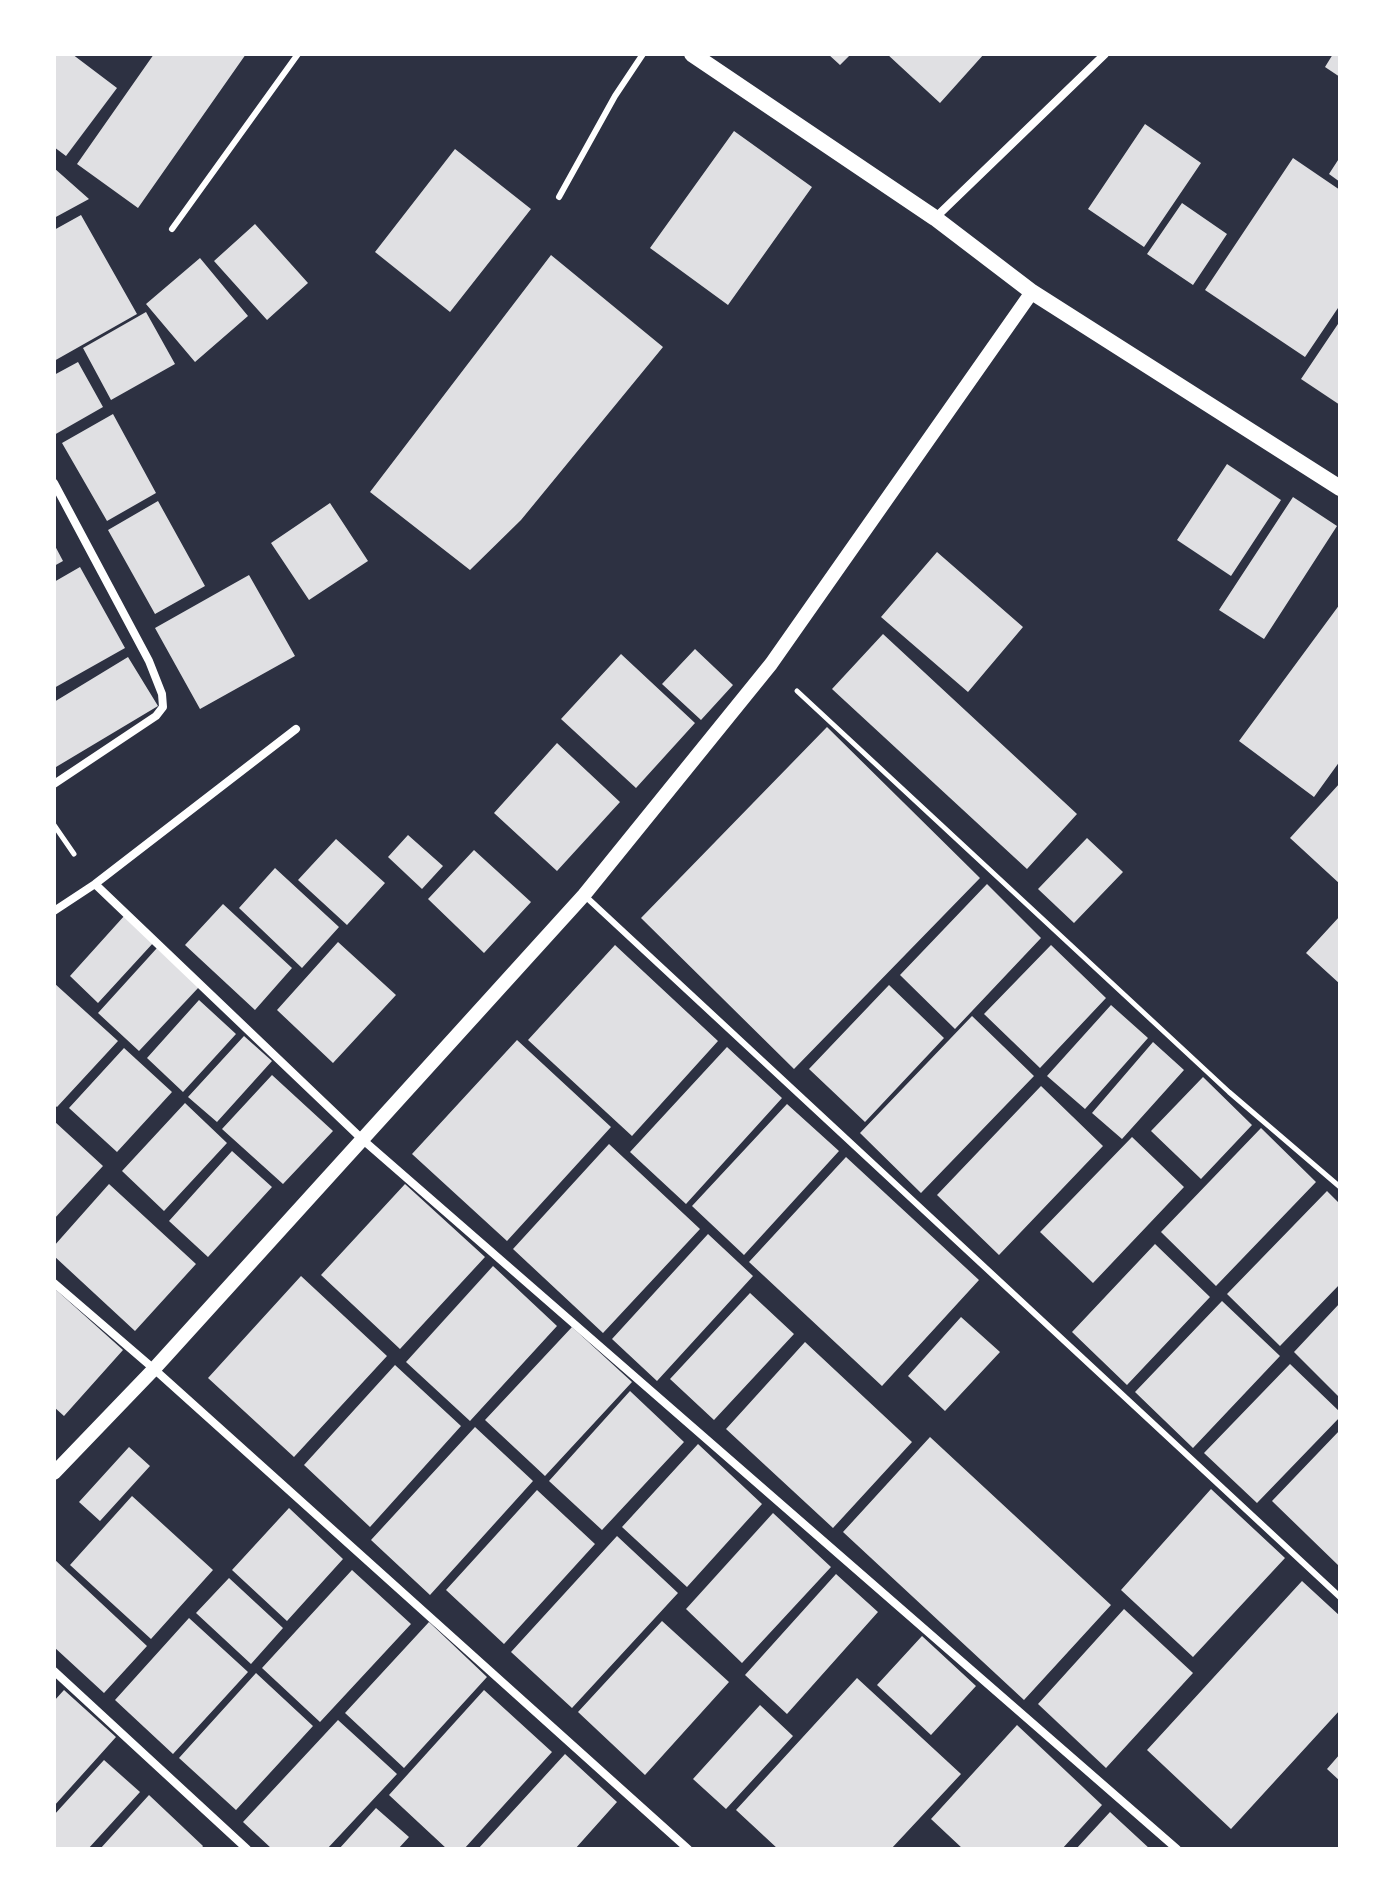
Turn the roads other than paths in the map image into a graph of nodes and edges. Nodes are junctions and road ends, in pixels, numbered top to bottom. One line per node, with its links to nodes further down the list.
1 (298, 54): 7 (lane)
2 (643, 54): 5 (lane)
3 (692, 54): 6 (main road)
4 (1105, 54): 6 (street)
5 (559, 197)
6 (935, 218): 8 (main road)
7 (172, 229)
8 (1032, 292): 10 (main road); 14 (street)
9 (54, 483): 12 (street)
10 (1340, 488)
11 (296, 729): 13 (street)
12 (54, 784)
13 (95, 884): 15 (street); 16 (street)
14 (584, 895): 16 (street); 20 (lane)
15 (54, 911)
16 (363, 1140): 18 (street); 24 (street)
17 (54, 1283): 18 (street)
18 (154, 1369): 19 (street); 23 (street)
19 (54, 1473)
20 (1340, 1597)
21 (54, 1671): 22 (street)
22 (247, 1849)
23 (688, 1849)
24 (1177, 1849)

